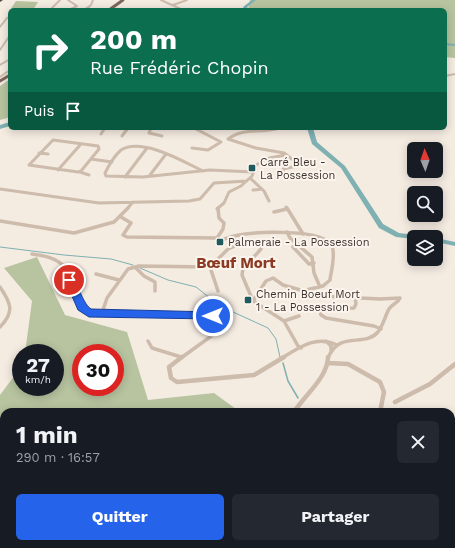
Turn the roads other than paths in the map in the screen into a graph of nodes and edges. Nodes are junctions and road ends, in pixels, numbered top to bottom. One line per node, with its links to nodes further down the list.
1 (60, 0): 8 (street)
2 (68, 0): 9 (street)
3 (93, 0): 10 (street)
4 (123, 0): 11 (main road)
5 (161, 0): 7 (street)
6 (187, 0): 7 (street)
7 (173, 5): 12 (street)
8 (52, 8)
9 (73, 8)
10 (87, 8)
11 (113, 8)
12 (179, 8)
13 (8, 19): 14 (street)
14 (0, 27)
15 (8, 38): 16 (street)
16 (0, 50)
17 (104, 130): 23 (street)
18 (126, 130): 24 (street)
19 (150, 130): 25 (street)
20 (198, 130): 28 (street)
21 (261, 130): 22 (street); 32 (street)
22 (265, 130)
23 (101, 134)
24 (122, 136)
25 (162, 136)
26 (81, 144): 29 (street); 33 (street); 35 (street)
27 (147, 148): 31 (street); 34 (street); 41 (street)
28 (192, 148)
29 (39, 152): 30 (street); 35 (street)
30 (48, 154)
31 (166, 154): 36 (street); 40 (street)
32 (286, 155): 38 (street); 42 (street)
33 (91, 159): 34 (street); 37 (street)
34 (112, 162): 41 (street)
35 (58, 170): 37 (street)
36 (203, 171): 38 (street); 40 (street)
37 (80, 172): 39 (street)
38 (253, 172): 43 (street)
39 (89, 174)
40 (150, 175): 41 (street)
41 (124, 177)
42 (277, 178)
43 (249, 179): 45 (street); 48 (street); 54 (street)
44 (0, 189): 48 (street)
45 (262, 189): 46 (street); 47 (street)
46 (254, 190)
47 (269, 201)
48 (133, 202): 50 (street)
49 (274, 212): 53 (street)
50 (121, 217): 51 (street); 54 (street)
51 (0, 221)
52 (287, 232): 53 (street); 55 (street); 57 (street)
53 (303, 234): 65 (street)
54 (217, 238): 55 (street)
55 (227, 239): 56 (street)
56 (248, 241): 61 (street); 70 (street)
57 (298, 244): 59 (street); 59 (street)
58 (32, 254): 71 (street)
59 (314, 263): 65 (street)
60 (135, 267): 61 (street); 63 (street); 67 (street)
61 (210, 267): 66 (street)
62 (96, 274): 63 (street)
63 (119, 280): 71 (street)
64 (0, 287): 74 (street)
65 (320, 287): 68 (street)
66 (218, 290)
67 (155, 291)
68 (302, 291): 69 (street); 70 (street)
69 (355, 297): 75 (street); 75 (street)
70 (253, 300): 73 (street)
71 (102, 313): 81 (street)
72 (299, 316): 73 (street)
73 (284, 321): 79 (street)
74 (0, 327)
75 (381, 329): 78 (street)
76 (325, 340): 78 (street); 79 (street); 80 (street)
77 (148, 341): 81 (street)
78 (337, 344): 80 (street)
79 (301, 348): 81 (street)
80 (331, 352): 82 (street)
81 (181, 357)
82 (328, 363): 85 (street); 86 (street)
83 (455, 364): 84 (street)
84 (394, 402)
85 (296, 408)
86 (381, 408)

